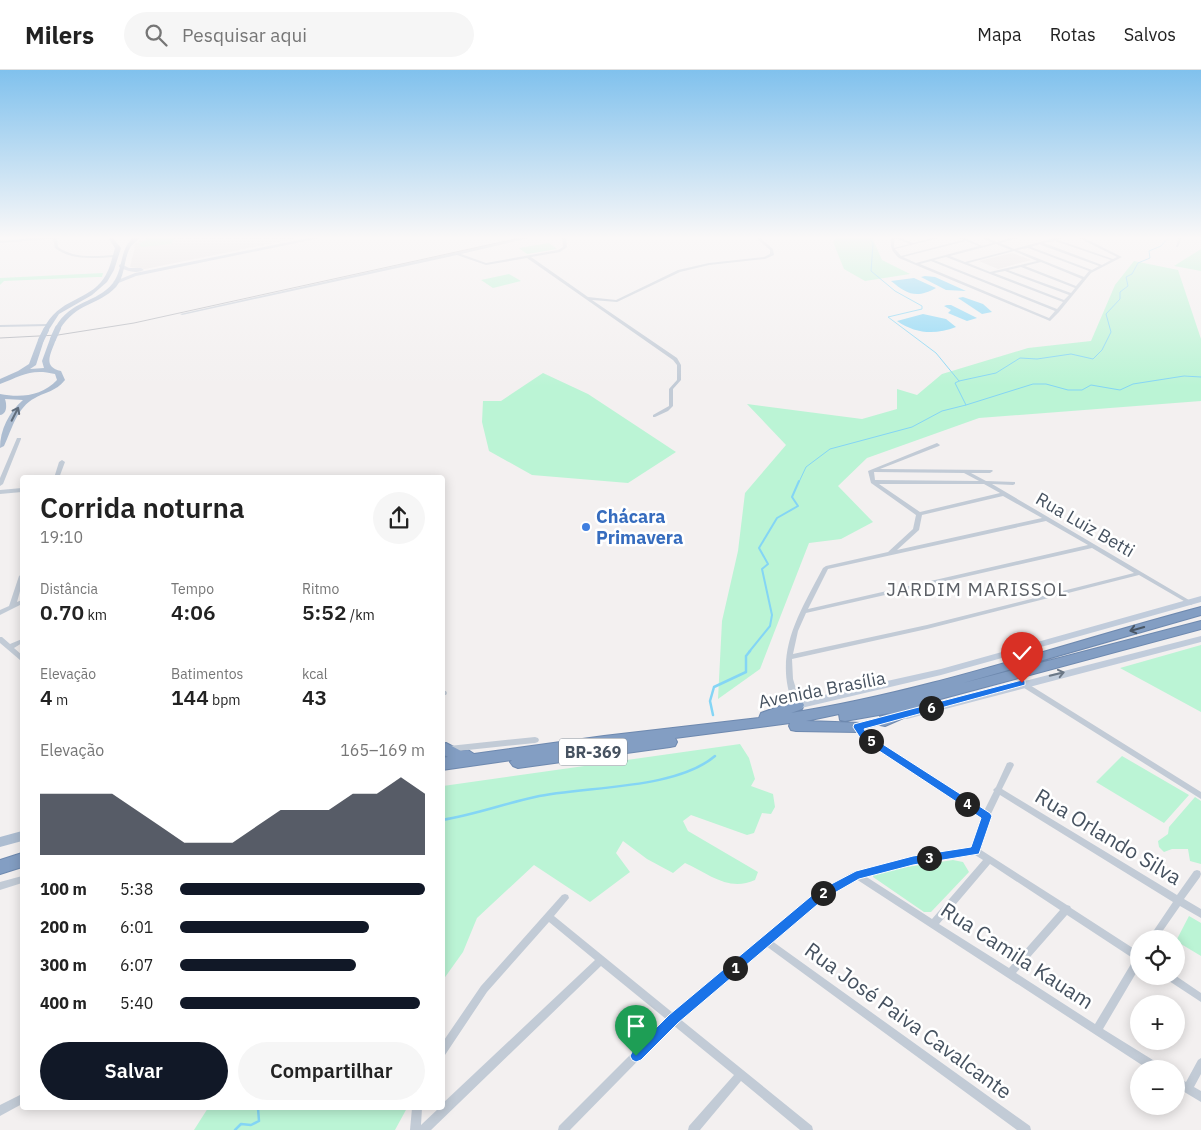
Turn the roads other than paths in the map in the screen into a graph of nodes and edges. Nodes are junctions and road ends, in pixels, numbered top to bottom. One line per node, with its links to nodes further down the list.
1 (99, 286): 16 (main road)
2 (112, 286): 18 (main road, bridge)
3 (309, 286): 15 (street)
4 (570, 286): 12 (street)
5 (648, 286): 12 (street)
6 (970, 286): 14 (street)
7 (998, 286): 14 (street)
8 (1025, 286): 13 (street)
9 (1050, 286): 11 (street)
10 (1076, 286): 11 (street)
11 (1071, 294): 13 (street)
12 (586, 298): 24 (street)
13 (1065, 302): 14 (street)
14 (1058, 311)
15 (182, 314)
16 (48, 325): 17 (street); 19 (main road, bridge)
17 (0, 326)
18 (51, 371): 19 (main road); 21 (main road)
19 (12, 375): 20 (main road)
20 (0, 382)
21 (42, 393): 22 (main road); 27 (main road, one-way to 21)
22 (0, 396): 23 (main road)
23 (0, 413)
24 (655, 416)
25 (19, 439): 36 (street)
26 (937, 445): 29 (street)
27 (0, 446)
28 (62, 462): 32 (street)
29 (871, 471): 30 (street); 33 (street)
30 (966, 471): 31 (street); 34 (street, Rua Luiz Betti)
31 (990, 471)
32 (57, 475)
33 (873, 482): 34 (street); 40 (street)
34 (986, 483): 35 (street); 39 (street, Rua Luiz Betti)
35 (1013, 483)
36 (0, 484)
37 (20, 490): 38 (street)
38 (0, 492)
39 (1004, 494): 40 (street); 41 (street, Rua Luiz Betti)
40 (919, 514): 42 (street)
41 (1046, 519): 43 (street, Rua Luiz Betti); 44 (street)
42 (908, 539): 44 (street); 45 (street)
43 (1092, 546): 46 (street, Rua Luiz Betti); 51 (street)
44 (919, 548): 45 (street)
45 (889, 555): 51 (street)
46 (1140, 574): 49 (street, Rua Luiz Betti); 59 (street)
47 (20, 582): 50 (street)
48 (20, 603): 50 (street)
49 (1198, 604): 62 (street); 64 (highway, Avenida Brasília / BR-369, one-way to 64)
50 (12, 607): 52 (street)
51 (803, 612): 59 (street)
52 (0, 613)
53 (1198, 625): 61 (highway, Avenida Brasília / BR-369)
54 (0, 639): 57 (street)
55 (1201, 639): 60 (street, one-way to 55)
56 (20, 642): 57 (street)
57 (10, 647): 58 (street)
58 (20, 656)
59 (789, 657): 62 (street)
60 (1022, 683): 63 (street); 73 (street)
61 (948, 692): 63 (highway); 65 (highway, Avenida Brasília / BR-369)
62 (797, 705): 64 (highway)
63 (885, 721): 66 (street)
64 (740, 726): 68 (highway, Avenida Brasília / BR-369)
65 (796, 726): 66 (highway); 71 (highway, Avenida Brasília / BR-369)
66 (858, 727): 74 (street)
67 (536, 740): 69 (street)
68 (445, 754)
69 (445, 754)
70 (1010, 765): 72 (street)
71 (445, 772)
72 (997, 790): 74 (street); 88 (street, Rua Orlando Silva)
73 (1201, 796)
74 (986, 816): 77 (street)
75 (20, 837): 76 (main road)
76 (0, 842)
77 (976, 851): 80 (street); 84 (street)
78 (20, 853): 79 (highway)
79 (0, 858)
80 (989, 859): 89 (street); 92 (street)
81 (20, 861): 82 (highway)
82 (0, 867)
83 (1197, 874): 88 (street)
84 (856, 875): 92 (street, Rua Camila Kauam); 94 (street)
85 (20, 881): 86 (street)
86 (0, 886)
87 (565, 898): 91 (street)
88 (1177, 900): 90 (street, Rua Orlando Silva); 93 (street)
89 (1067, 909): 95 (street); 98 (street)
90 (1201, 914)
91 (548, 916): 96 (street); 103 (street)
92 (933, 925): 98 (street, Rua Camila Kauam)
93 (1158, 930)
94 (767, 942): 101 (street); 120 (street, Rua José Paiva Cavalcante)
95 (1130, 952)
96 (601, 960): 101 (street); 111 (street)
97 (1130, 973): 102 (street)
98 (1010, 974): 102 (street, Rua Camila Kauam)
99 (1182, 985): 100 (street)
100 (1201, 998)
101 (673, 1019): 106 (street); 117 (street)
102 (1097, 1030): 104 (street, Rua Camila Kauam)
103 (445, 1048)
104 (1143, 1060)
105 (1201, 1063): 108 (street)
106 (741, 1074): 118 (street); 119 (street)
107 (1185, 1087): 108 (street)
108 (1188, 1089): 109 (street)
109 (1201, 1098)
110 (20, 1100): 114 (street)
111 (445, 1109)
112 (417, 1110): 115 (street)
113 (444, 1110): 116 (street)
114 (0, 1111)
115 (415, 1130)
116 (423, 1130)
117 (563, 1130)
118 (693, 1130)
119 (808, 1130)
120 (1026, 1130)

